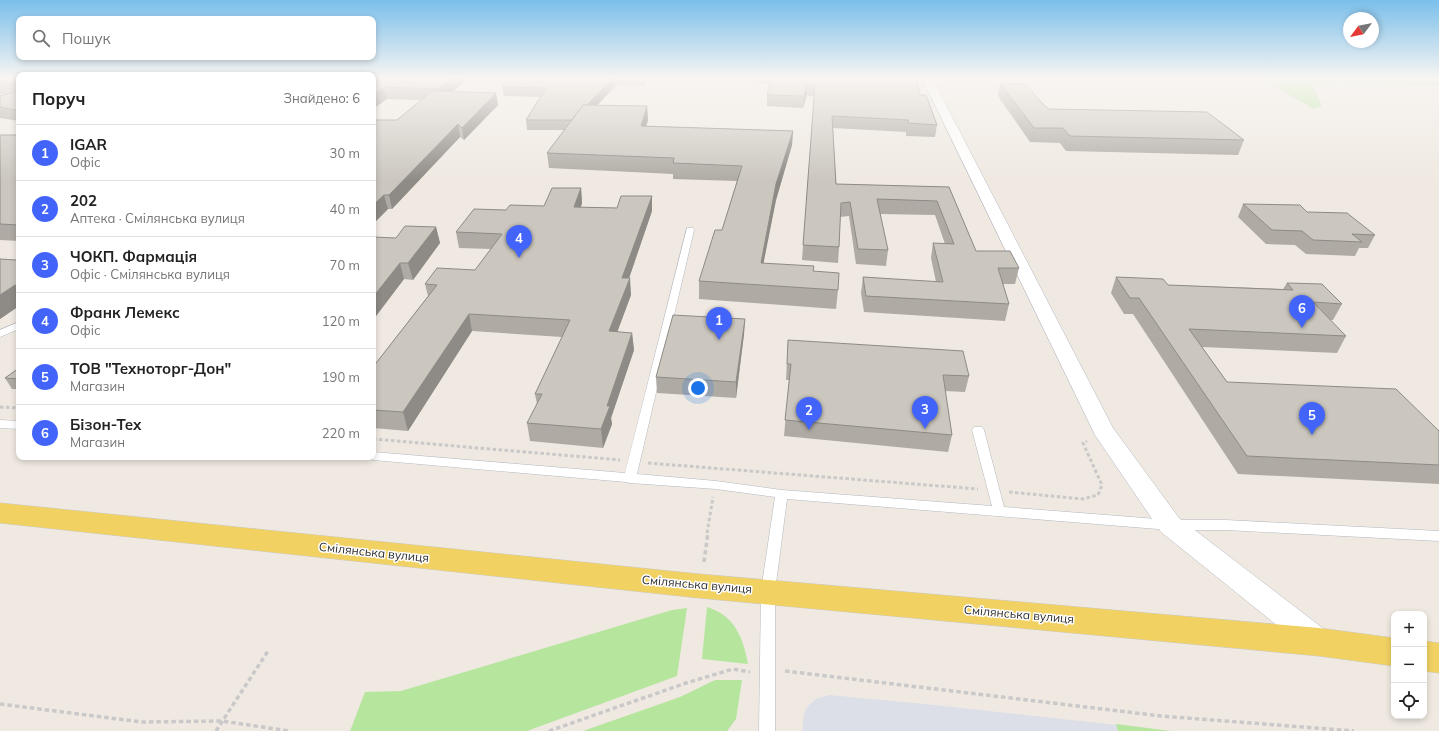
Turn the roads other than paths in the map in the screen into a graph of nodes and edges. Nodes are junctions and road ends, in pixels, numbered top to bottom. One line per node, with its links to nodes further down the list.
1 (944, 112): 13 (street)
2 (690, 230): 9 (lane)
3 (16, 326): 4 (lane)
4 (0, 334)
5 (0, 424): 6 (lane)
6 (16, 425)
7 (978, 430): 11 (lane)
8 (376, 456): 9 (lane)
9 (630, 479): 10 (lane)
10 (782, 494): 11 (lane); 15 (lane)
11 (999, 511): 13 (lane)
12 (0, 512): 15 (main road, Смілянська вулиця)
13 (1170, 525): 14 (lane); 16 (street)
14 (1439, 536)
15 (768, 591): 16 (main road, Смілянська вулиця); 20 (lane)
16 (1319, 642): 17 (main road, Смілянська вулиця)
17 (1391, 652)
18 (1427, 656): 19 (main road)
19 (1439, 658)
20 (767, 731)

